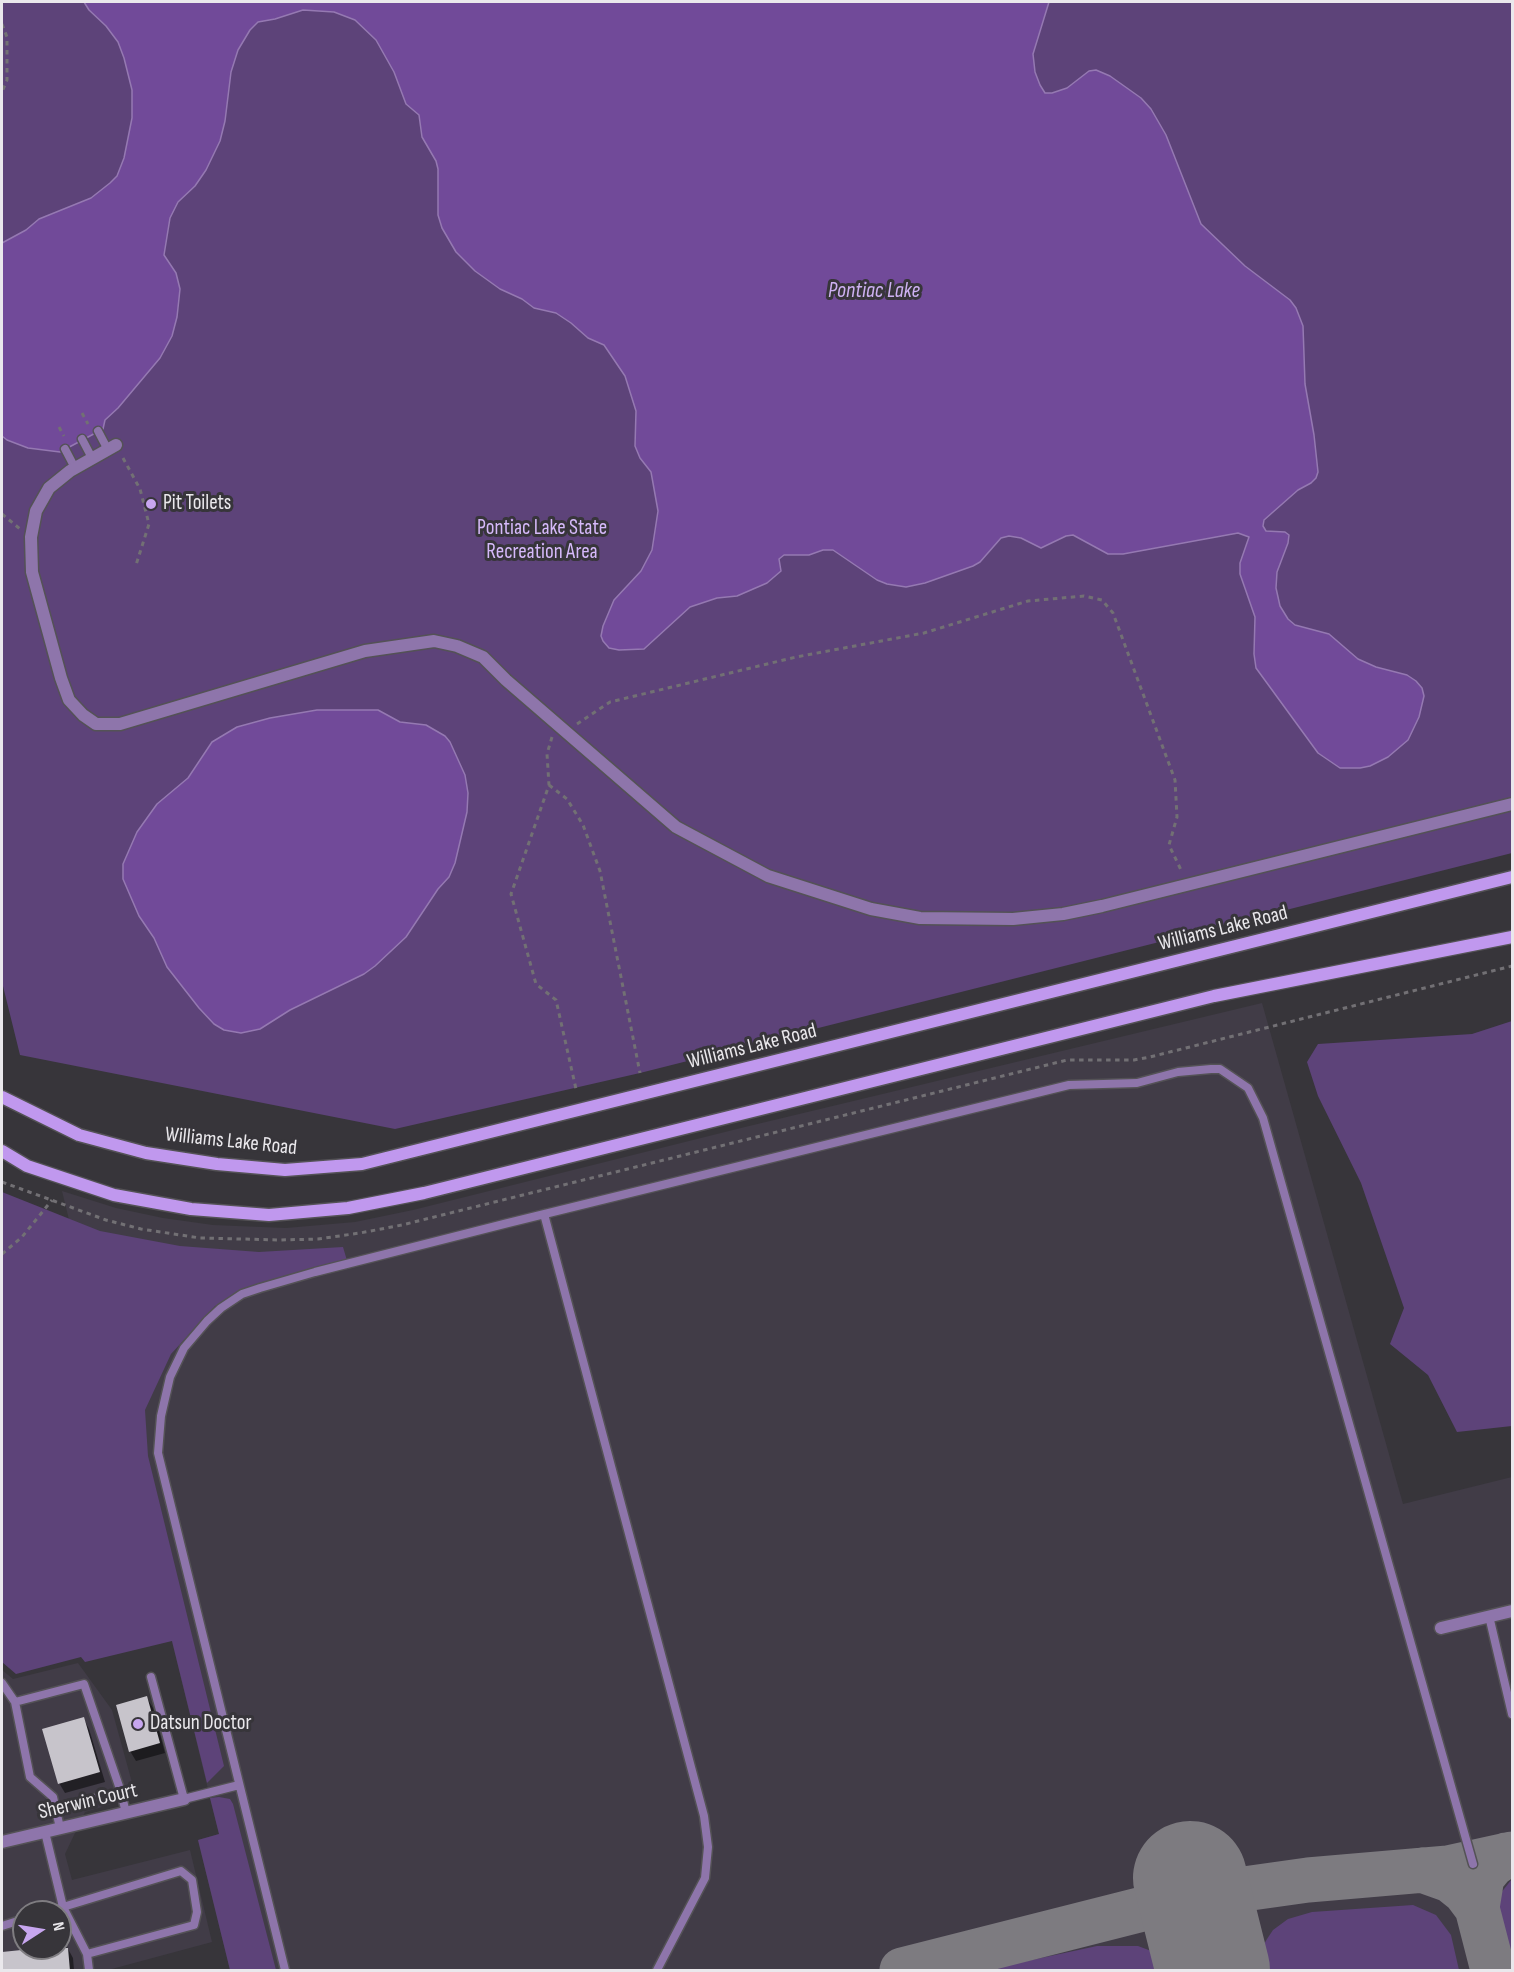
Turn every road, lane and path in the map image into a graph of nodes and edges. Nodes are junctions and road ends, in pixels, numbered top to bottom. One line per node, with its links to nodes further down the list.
1 (2, 24): 2 (path)
2 (2, 92)
3 (98, 431): 5 (lane)
4 (82, 440): 7 (lane)
5 (112, 447): 7 (street); 11 (path)
6 (64, 449): 8 (lane)
7 (92, 458): 8 (street)
8 (75, 468): 10 (street)
9 (2, 514): 10 (path)
10 (31, 537): 12 (street)
11 (136, 565)
12 (557, 723): 13 (street); 14 (path)
13 (570, 734): 17 (street); 17 (path)
14 (549, 785): 20 (path); 21 (path)
15 (1512, 804): 17 (street)
16 (1512, 877): 22 (main road, Williams Lake Road)
17 (1188, 885)
18 (1512, 937): 23 (main road)
19 (1512, 966): 25 (path)
20 (640, 1073)
21 (576, 1089)
22 (2, 1097)
23 (2, 1151)
24 (2, 1182): 25 (path)
25 (52, 1200): 27 (path)
26 (544, 1214): 35 (lane); 43 (lane); 50 (lane)
27 (2, 1254)
28 (1512, 1611): 29 (street)
29 (1489, 1616): 30 (street); 34 (lane)
30 (1441, 1628)
31 (151, 1677): 37 (lane)
32 (2, 1683): 33 (lane)
33 (15, 1702): 36 (lane); 38 (lane)
34 (1512, 1714)
35 (239, 1785): 37 (lane); 49 (lane)
36 (121, 1792): 38 (lane); 39 (lane)
37 (184, 1799): 39 (street, Sherwin Court)
38 (55, 1808): 40 (lane)
39 (126, 1813): 40 (street, Sherwin Court)
40 (60, 1828): 41 (street, Sherwin Court)
41 (45, 1832): 42 (street, Sherwin Court); 44 (lane)
42 (2, 1842)
43 (1473, 1864)
44 (61, 1900)
45 (72, 1904): 47 (lane)
46 (72, 1925): 47 (lane)
47 (87, 1954): 48 (lane)
48 (89, 1971)
49 (285, 1971)
50 (657, 1971)

